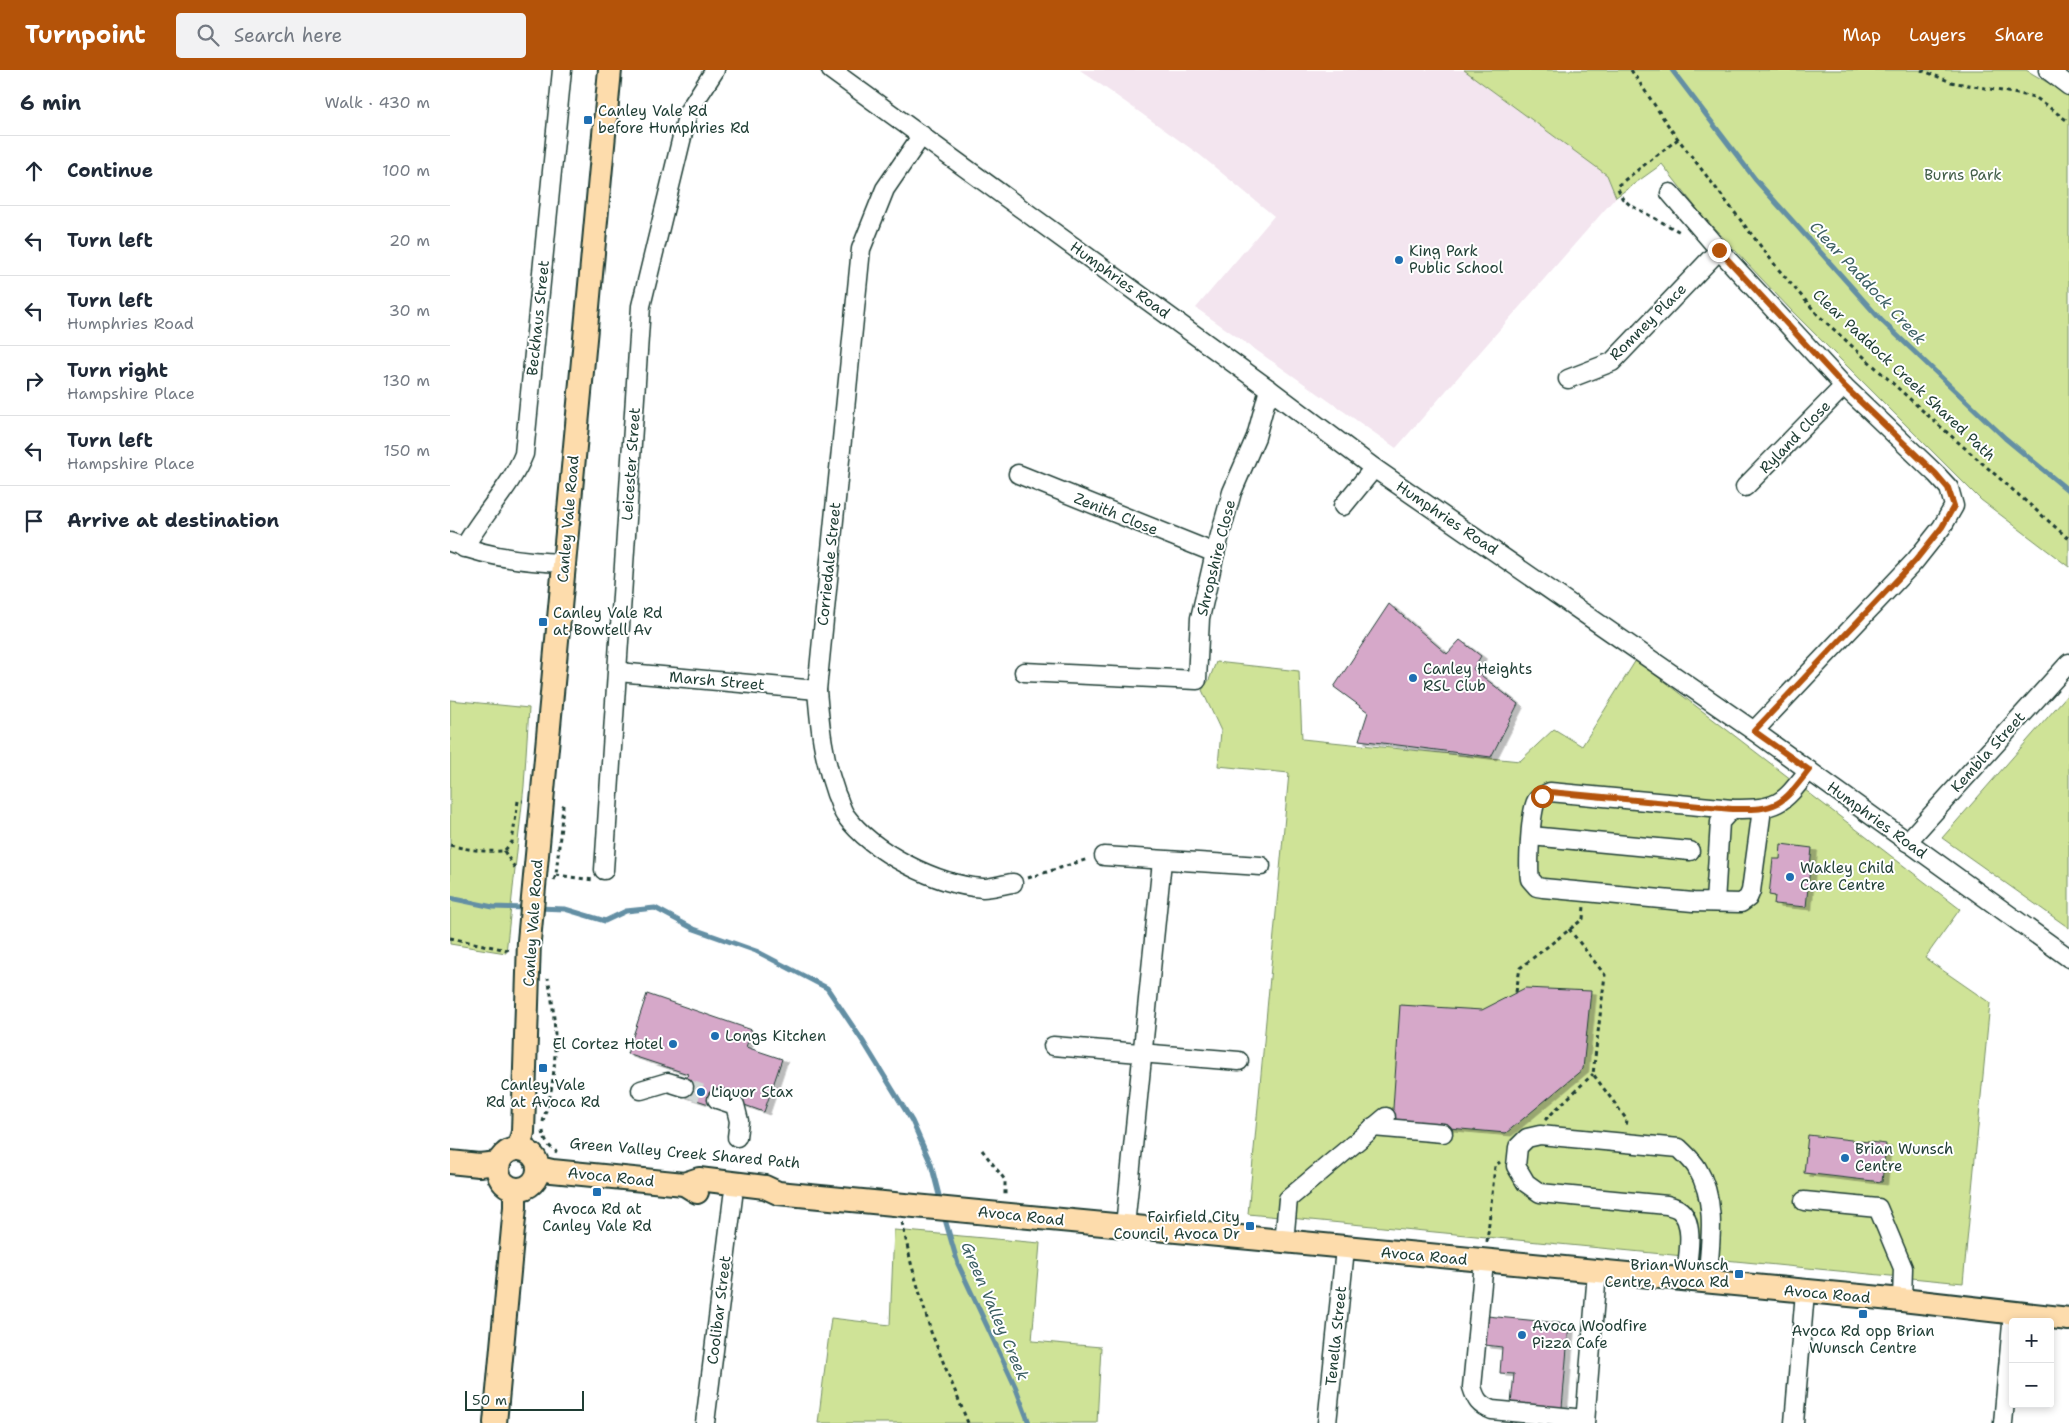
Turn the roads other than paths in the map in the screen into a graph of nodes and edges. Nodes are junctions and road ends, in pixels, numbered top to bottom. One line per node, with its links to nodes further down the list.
1 (562, 70): 18 (street, Beckhaus Street)
2 (610, 70): 20 (main road, Canley Vale Road)
3 (715, 70): 22 (street, Leicester Street)
4 (831, 70): 6 (street, Humphries Road)
5 (2048, 70): 7 (street)
6 (851, 76): 8 (street, Humphries Road)
7 (2069, 86)
8 (922, 136): 13 (street, Humphries Road); 24 (street, Corriedale Street)
9 (1670, 193): 10 (street)
10 (1719, 250): 11 (street, Romney Place); 12 (street)
11 (1568, 379)
12 (1844, 386): 16 (street, Ryland Close); 25 (street)
13 (1269, 388): 14 (street, Humphries Road); 19 (street, Shropshire Close)
14 (1374, 468): 17 (street); 25 (street, Humphries Road)
15 (1018, 474): 19 (street, Zenith Close)
16 (1746, 488)
17 (1343, 506)
18 (457, 545): 20 (street)
19 (1215, 553): 23 (street, Shropshire Close)
20 (564, 563): 47 (main road, Canley Vale Road)
21 (2069, 663): 30 (street, Kembla Street)
22 (618, 672): 24 (street, Marsh Street); 35 (street, Leicester Street)
23 (1024, 672)
24 (817, 690): 36 (street, Corriedale Street)
25 (1754, 731): 26 (street, Humphries Road)
26 (1809, 770): 28 (street); 30 (street, Humphries Road)
27 (1732, 809): 28 (street); 29 (street); 37 (street)
28 (1762, 809): 37 (street)
29 (1531, 836): 31 (street); 37 (street)
30 (1907, 842): 38 (street, Humphries Road)
31 (1690, 851)
32 (1104, 856): 33 (street)
33 (1162, 861): 34 (street); 40 (street)
34 (1261, 866)
35 (604, 870)
36 (1013, 882)
37 (1715, 902)
38 (2069, 958)
39 (1053, 1046): 40 (street)
40 (1143, 1054): 41 (street); 56 (street)
41 (1240, 1061)
42 (684, 1086): 43 (street)
43 (641, 1090)
44 (717, 1099): 46 (street)
45 (1443, 1133): 57 (street)
46 (737, 1137)
47 (519, 1148): 49 (main road); 50 (main road)
48 (450, 1162): 49 (main road)
49 (498, 1163): 52 (main road)
50 (539, 1168): 51 (main road, Avoca Road); 52 (main road)
51 (684, 1184): 53 (main road, Avoca Road); 54 (main road, Avoca Road)
52 (515, 1189): 68 (main road)
53 (778, 1193): 54 (main road, Avoca Road); 56 (main road, Avoca Road)
54 (733, 1197): 69 (street, Coolibar Street)
55 (1804, 1202): 64 (street)
56 (1124, 1226): 57 (main road, Avoca Road)
57 (1284, 1242): 58 (main road, Avoca Road)
58 (1345, 1249): 59 (main road, Avoca Road); 70 (street, Tenella Street)
59 (1485, 1252): 60 (main road, Avoca Road); 67 (street)
60 (1596, 1272): 61 (main road, Avoca Road); 67 (street)
61 (1685, 1281): 62 (main road, Avoca Road); 62 (street)
62 (1707, 1283): 63 (main road, Avoca Road)
63 (1805, 1292): 64 (main road, Avoca Road); 71 (street)
64 (1902, 1300): 65 (main road, Avoca Road)
65 (2013, 1313): 66 (main road, Avoca Road); 72 (street)
66 (2069, 1319)
67 (1585, 1421)
68 (495, 1423)
69 (706, 1423)
70 (1327, 1423)
71 (1794, 1423)
72 (2002, 1423)

